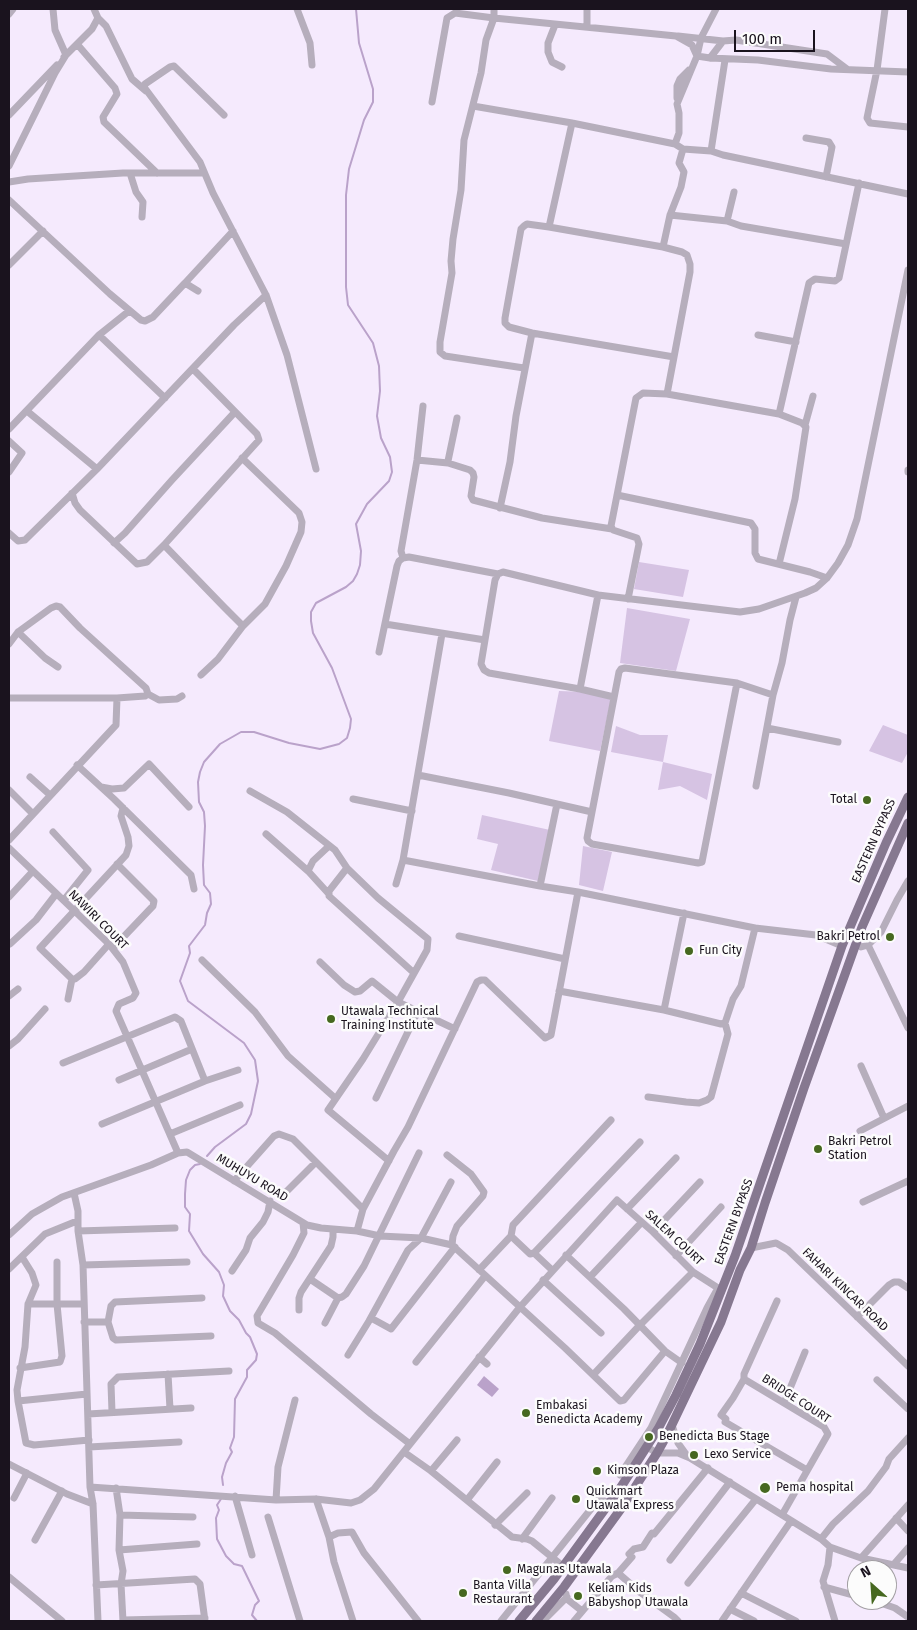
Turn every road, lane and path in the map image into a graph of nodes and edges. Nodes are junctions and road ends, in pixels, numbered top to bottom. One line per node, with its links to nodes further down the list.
1 (13, 9): 9 (street)
2 (53, 9): 18 (street)
3 (94, 9): 10 (street)
4 (297, 9): 22 (street)
5 (494, 9): 11 (street)
6 (587, 9): 13 (street)
7 (716, 9): 15 (street)
8 (885, 9): 25 (street)
9 (9, 14)
10 (98, 18): 17 (street); 27 (street)
11 (494, 18): 12 (street); 28 (street); 29 (street)
12 (555, 25): 13 (street); 23 (street)
13 (587, 26): 14 (street)
14 (676, 36): 15 (street); 19 (street)
15 (701, 38): 16 (street); 19 (street)
16 (723, 40): 20 (street); 24 (street)
17 (77, 44): 18 (street); 40 (street)
18 (66, 55): 30 (street); 38 (street)
19 (697, 56): 20 (street); 35 (street)
20 (710, 58): 21 (street)
21 (725, 60): 24 (street); 37 (street)
22 (312, 65)
23 (562, 67)
24 (847, 69): 25 (street)
25 (877, 70): 26 (street); 33 (street)
26 (908, 72)
27 (146, 91): 31 (street); 41 (street)
28 (432, 102)
29 (473, 106): 32 (street); 67 (street)
30 (9, 114)
31 (224, 115)
32 (572, 123): 35 (street); 51 (street)
33 (908, 127)
34 (806, 138): 42 (street)
35 (675, 144): 36 (street)
36 (683, 149): 37 (street); 48 (street)
37 (711, 151): 42 (street)
38 (9, 166)
39 (130, 173): 40 (street); 43 (street); 49 (street)
40 (157, 173): 41 (street)
41 (204, 173): 53 (street)
42 (826, 177): 44 (street)
43 (9, 182)
44 (859, 183): 46 (street); 54 (street)
45 (734, 192): 50 (street)
46 (908, 194)
47 (9, 200): 52 (street)
48 (670, 215): 50 (street); 55 (street)
49 (142, 217)
50 (727, 221): 54 (street)
51 (549, 227): 55 (street); 62 (street)
52 (43, 231): 56 (street); 61 (street)
53 (233, 231): 58 (street); 60 (street)
54 (846, 244): 65 (street)
55 (663, 246): 66 (street)
56 (9, 265)
57 (908, 270): 96 (street)
58 (185, 283): 59 (street); 61 (street)
59 (198, 291)
60 (266, 295): 68 (street); 83 (street)
61 (128, 311): 63 (street)
62 (532, 333): 66 (street); 67 (street)
63 (99, 335): 71 (street); 73 (street)
64 (758, 335): 65 (street)
65 (796, 342): 75 (street)
66 (674, 357): 69 (street)
67 (524, 368): 88 (street)
68 (192, 369): 71 (street); 74 (street)
69 (667, 394): 75 (street); 87 (street)
70 (813, 396): 77 (street)
71 (164, 398): 84 (street)
72 (423, 406): 81 (street)
73 (27, 411): 78 (street); 84 (street)
74 (234, 412): 80 (street); 91 (street)
75 (779, 414): 77 (street)
76 (457, 418): 82 (street)
77 (805, 425): 94 (street)
78 (9, 429)
79 (9, 441): 85 (street)
80 (242, 458): 92 (street); 101 (street)
81 (417, 460): 82 (street); 93 (street)
82 (448, 464): 88 (street)
83 (316, 468)
84 (98, 469): 86 (street)
85 (9, 472)
86 (72, 493): 90 (street); 91 (street)
87 (617, 495): 89 (street); 94 (street)
88 (500, 508): 89 (street)
89 (612, 529): 99 (street)
90 (10, 535)
91 (114, 543): 92 (street)
92 (164, 545): 101 (street)
93 (403, 558): 95 (street); 100 (street)
94 (778, 564): 96 (street)
95 (498, 574): 97 (street); 104 (street)
96 (827, 578): 98 (street)
97 (598, 595): 99 (street); 110 (street)
98 (796, 597): 99 (street); 112 (street)
99 (628, 599)
100 (385, 624): 103 (street); 106 (street)
101 (244, 626): 108 (street)
102 (18, 632): 105 (street); 107 (street); 111 (street)
103 (442, 634): 104 (street); 120 (street)
104 (485, 640): 110 (street)
105 (9, 644)
106 (379, 652)
107 (58, 667)
108 (201, 675)
109 (737, 684): 112 (street); 114 (street); 133 (street)
110 (580, 689): 114 (street)
111 (148, 694): 113 (street); 116 (street)
112 (773, 695): 117 (street)
113 (182, 696)
114 (614, 697): 133 (street)
115 (9, 698): 116 (street)
116 (117, 698): 119 (street)
117 (767, 728): 118 (street); 122 (street)
118 (838, 742)
119 (77, 765): 123 (street); 126 (street)
120 (418, 775): 129 (street); 132 (street)
121 (30, 777): 126 (street)
122 (756, 786)
123 (100, 787): 130 (street); 131 (street)
124 (9, 790): 134 (street)
125 (250, 791): 139 (street)
126 (50, 796): 134 (street)
127 (908, 797): 162 (main road, EASTERN BYPASS)
128 (353, 799): 132 (street)
129 (557, 804): 133 (street); 148 (street)
130 (189, 807)
131 (123, 808): 142 (street); 149 (street)
132 (412, 811): 141 (street)
133 (592, 812)
134 (33, 814): 138 (street)
135 (908, 823): 160 (main road, EASTERN BYPASS)
136 (53, 832): 154 (street)
137 (266, 834): 145 (street)
138 (9, 840)
139 (329, 846): 143 (street); 145 (street)
140 (9, 848): 144 (street, NAWIRI COURT)
141 (403, 860): 147 (street); 148 (street)
142 (117, 864): 155 (street); 161 (street)
143 (347, 868): 151 (street); 167 (street)
144 (33, 871): 152 (street, NAWIRI COURT); 153 (street)
145 (308, 871): 151 (street)
146 (908, 881): 163 (street)
147 (396, 884)
148 (540, 886): 150 (street)
149 (194, 888)
150 (578, 892): 156 (street); 164 (street)
151 (328, 893): 167 (street)
152 (56, 894): 154 (street, NAWIRI COURT); 159 (street)
153 (9, 896)
154 (64, 900): 155 (street, NAWIRI COURT)
155 (73, 910): 161 (street, NAWIRI COURT); 168 (street)
156 (684, 913): 157 (street); 175 (street)
157 (755, 928): 162 (street); 177 (street)
158 (459, 936): 164 (street)
159 (10, 944)
160 (856, 944): 163 (street); 223 (main road, EASTERN BYPASS)
161 (111, 946): 168 (street); 180 (street, NAWIRI COURT)
162 (842, 946): 221 (main road, EASTERN BYPASS)
163 (868, 946): 178 (street)
164 (565, 959): 170 (street)
165 (202, 960): 190 (street)
166 (320, 962): 173 (street)
167 (414, 973): 173 (street)
168 (72, 979): 172 (street)
169 (18, 988): 171 (street)
170 (559, 991): 175 (street); 179 (street)
171 (9, 996)
172 (68, 999)
173 (398, 1002): 176 (street); 190 (street)
174 (45, 1009): 181 (street)
175 (664, 1010): 177 (street)
176 (418, 1012): 179 (street); 191 (street)
177 (725, 1023): 189 (street)
178 (908, 1028)
179 (455, 1029): 205 (street)
180 (128, 1037): 182 (street); 183 (street); 186 (street, NAWIRI COURT)
181 (9, 1046)
182 (192, 1049): 186 (street); 188 (street)
183 (64, 1063)
184 (861, 1066): 195 (street)
185 (238, 1070): 188 (street)
186 (142, 1071): 187 (street); 192 (street, NAWIRI COURT)
187 (119, 1080)
188 (205, 1082): 192 (street)
189 (648, 1097)
190 (335, 1098): 205 (street)
191 (376, 1098)
192 (155, 1102): 197 (street); 199 (street, NAWIRI COURT)
193 (240, 1105): 199 (street)
194 (908, 1106): 195 (street)
195 (884, 1118): 198 (street)
196 (611, 1120): 230 (street)
197 (102, 1124)
198 (860, 1131)
199 (170, 1134): 201 (street, NAWIRI COURT)
200 (640, 1142): 234 (street)
201 (178, 1153): 207 (street, MUHUYU ROAD); 212 (street)
202 (419, 1153): 229 (street)
203 (447, 1155): 232 (street)
204 (676, 1158): 217 (street)
205 (390, 1161): 216 (street)
206 (316, 1162): 207 (street); 211 (street); 216 (street)
207 (234, 1181): 213 (street, MUHUYU ROAD)
208 (908, 1181): 214 (street)
209 (452, 1182): 231 (street)
210 (700, 1182): 227 (street)
211 (286, 1192)
212 (74, 1193): 218 (street); 228 (street)
213 (270, 1201): 219 (street, MUHUYU ROAD); 244 (street)
214 (863, 1202)
215 (722, 1207): 236 (street)
216 (363, 1209): 226 (street)
217 (627, 1209): 220 (street, SALEM COURT); 235 (street, SALEM COURT)
218 (77, 1222): 225 (street); 237 (street)
219 (303, 1223): 224 (street, MUHUYU ROAD); 297 (street)
220 (641, 1223): 227 (street, SALEM COURT); 246 (street)
221 (746, 1225): 223 (main road); 250 (main road, EASTERN BYPASS)
222 (175, 1228): 225 (street)
223 (757, 1229): 233 (main road, EASTERN BYPASS)
224 (333, 1230): 226 (street, MUHUYU ROAD); 248 (street)
225 (78, 1231): 240 (street)
226 (356, 1231): 229 (street, MUHUYU ROAD)
227 (653, 1232): 236 (street, SALEM COURT)
228 (9, 1235)
229 (380, 1236): 231 (street, MUHUYU ROAD); 253 (street)
230 (511, 1236): 234 (street); 242 (street)
231 (421, 1238): 232 (street, MUHUYU ROAD); 261 (street)
232 (454, 1246): 242 (street, MUHUYU ROAD); 261 (street)
233 (751, 1248): 260 (street, FAHARI KINCAR ROAD); 292 (main road, EASTERN BYPASS)
234 (534, 1253): 243 (street)
235 (566, 1255): 243 (street); 246 (street)
236 (676, 1256): 245 (street, SALEM COURT)
237 (22, 1257): 241 (street); 255 (street)
238 (57, 1262): 256 (street)
239 (187, 1262): 240 (street)
240 (83, 1265): 257 (street)
241 (9, 1270)
242 (480, 1270): 247 (street, MUHUYU ROAD)
243 (552, 1270): 249 (street)
244 (232, 1271)
245 (693, 1272): 250 (street, SALEM COURT); 265 (street)
246 (590, 1277): 265 (street)
247 (487, 1278): 258 (street, MUHUYU ROAD); 273 (street)
248 (310, 1279): 253 (street); 259 (street)
249 (543, 1280): 258 (street); 266 (street)
250 (721, 1288): 268 (main road, EASTERN BYPASS)
251 (908, 1288): 260 (street)
252 (202, 1298): 263 (street)
253 (338, 1298): 264 (street)
254 (777, 1301): 281 (street, BRIDGE COURT)
255 (28, 1304): 256 (street); 277 (street)
256 (57, 1304): 257 (street); 277 (street)
257 (84, 1304): 262 (street)
258 (520, 1307): 272 (street); 280 (street, MUHUYU ROAD)
259 (300, 1310)
260 (857, 1317): 276 (street, FAHARI KINCAR ROAD)
261 (371, 1318): 271 (street)
262 (84, 1322): 263 (street); 283 (street)
263 (108, 1322): 267 (street)
264 (324, 1323)
265 (639, 1326): 269 (street); 280 (street)
266 (601, 1333)
267 (211, 1336)
268 (696, 1343): 274 (street); 298 (main road, EASTERN BYPASS)
269 (665, 1351): 274 (street); 280 (street, MUHUYU ROAD)
270 (805, 1352): 286 (street)
271 (348, 1354)
272 (479, 1357): 275 (street); 297 (street)
273 (416, 1362)
274 (682, 1362): 308 (street)
275 (487, 1364)
276 (908, 1366)
277 (20, 1368): 285 (street)
278 (229, 1371): 279 (street)
279 (168, 1374): 288 (street); 290 (street)
280 (593, 1375)
281 (744, 1379): 286 (street, BRIDGE COURT); 305 (street)
282 (877, 1380): 289 (street)
283 (87, 1394): 285 (street); 291 (street)
284 (295, 1400): 319 (street)
285 (18, 1401): 296 (street)
286 (784, 1403): 305 (street, BRIDGE COURT)
287 (190, 1408): 288 (street)
288 (170, 1409): 290 (street)
289 (908, 1409)
290 (112, 1412): 291 (street)
291 (88, 1414): 296 (street)
292 (672, 1425): 300 (main road, EASTERN BYPASS); 301 (street)
293 (908, 1438): 334 (street)
294 (457, 1440): 306 (street)
295 (179, 1442): 296 (street)
296 (89, 1443): 310 (street)
297 (410, 1444): 299 (street)
298 (648, 1447): 300 (street); 321 (main road, EASTERN BYPASS)
299 (404, 1452): 306 (street); 317 (street)
300 (657, 1453): 301 (street); 355 (main road, EASTERN BYPASS)
301 (688, 1457): 304 (street)
302 (497, 1462): 320 (street)
303 (9, 1464): 307 (street)
304 (708, 1468): 309 (street); 347 (street)
305 (807, 1470): 325 (street, BRIDGE COURT)
306 (431, 1471): 320 (street)
307 (27, 1473): 312 (street); 315 (street)
308 (620, 1475)
309 (730, 1482): 318 (street); 343 (street)
310 (90, 1487): 311 (street); 322 (street)
311 (116, 1488): 314 (street); 324 (street)
312 (62, 1491): 322 (street); 335 (street)
313 (527, 1493): 330 (street)
314 (235, 1496): 319 (street); 340 (street)
315 (14, 1498)
316 (552, 1498): 333 (street)
317 (316, 1499): 319 (street); 332 (street)
318 (756, 1499): 325 (street); 349 (street)
319 (276, 1500)
320 (467, 1500): 330 (street)
321 (610, 1503): 341 (street); 346 (main road, EASTERN BYPASS)
322 (93, 1504): 351 (street)
323 (908, 1505): 328 (street)
324 (120, 1515): 326 (street); 339 (street)
325 (782, 1515): 329 (street)
326 (193, 1517)
327 (268, 1517): 367 (street)
328 (896, 1518): 331 (street); 342 (street)
329 (790, 1521): 334 (street); 353 (street)
330 (495, 1525): 333 (street)
331 (908, 1531)
332 (329, 1537): 368 (street); 369 (street)
333 (522, 1539): 341 (street)
334 (821, 1539): 337 (street)
335 (35, 1540)
336 (197, 1544): 339 (street)
337 (830, 1547): 342 (street); 352 (street)
338 (908, 1548): 345 (street)
339 (119, 1550): 350 (street)
340 (252, 1555)
341 (553, 1558): 346 (street); 370 (street)
342 (861, 1558): 344 (street)
343 (670, 1560)
344 (872, 1560)
345 (897, 1561)
346 (564, 1567): 356 (main road, EASTERN BYPASS)
347 (618, 1573): 360 (street); 364 (street)
348 (9, 1577): 365 (street)
349 (688, 1583)
350 (121, 1584): 351 (street); 362 (street); 363 (street)
351 (96, 1585): 366 (street)
352 (824, 1587): 354 (street); 378 (street)
353 (741, 1592): 358 (street); 377 (street)
354 (847, 1593)
355 (564, 1594): 357 (main road, EASTERN BYPASS); 360 (street); 373 (street)
356 (538, 1598): 357 (main road); 371 (main road, EASTERN BYPASS)
357 (548, 1608): 372 (main road, EASTERN BYPASS)
358 (730, 1609): 375 (street); 376 (street)
359 (897, 1609): 361 (street)
360 (582, 1611): 374 (street)
361 (908, 1617)
362 (205, 1619): 363 (street)
363 (123, 1620)
364 (674, 1620)
365 (62, 1621)
366 (98, 1621)
367 (300, 1621)
368 (353, 1621)
369 (418, 1621)
370 (501, 1621)
371 (519, 1621)
372 (536, 1621)
373 (543, 1621)
374 (574, 1621)
375 (722, 1621)
376 (754, 1621)
377 (796, 1621)
378 (835, 1621)

